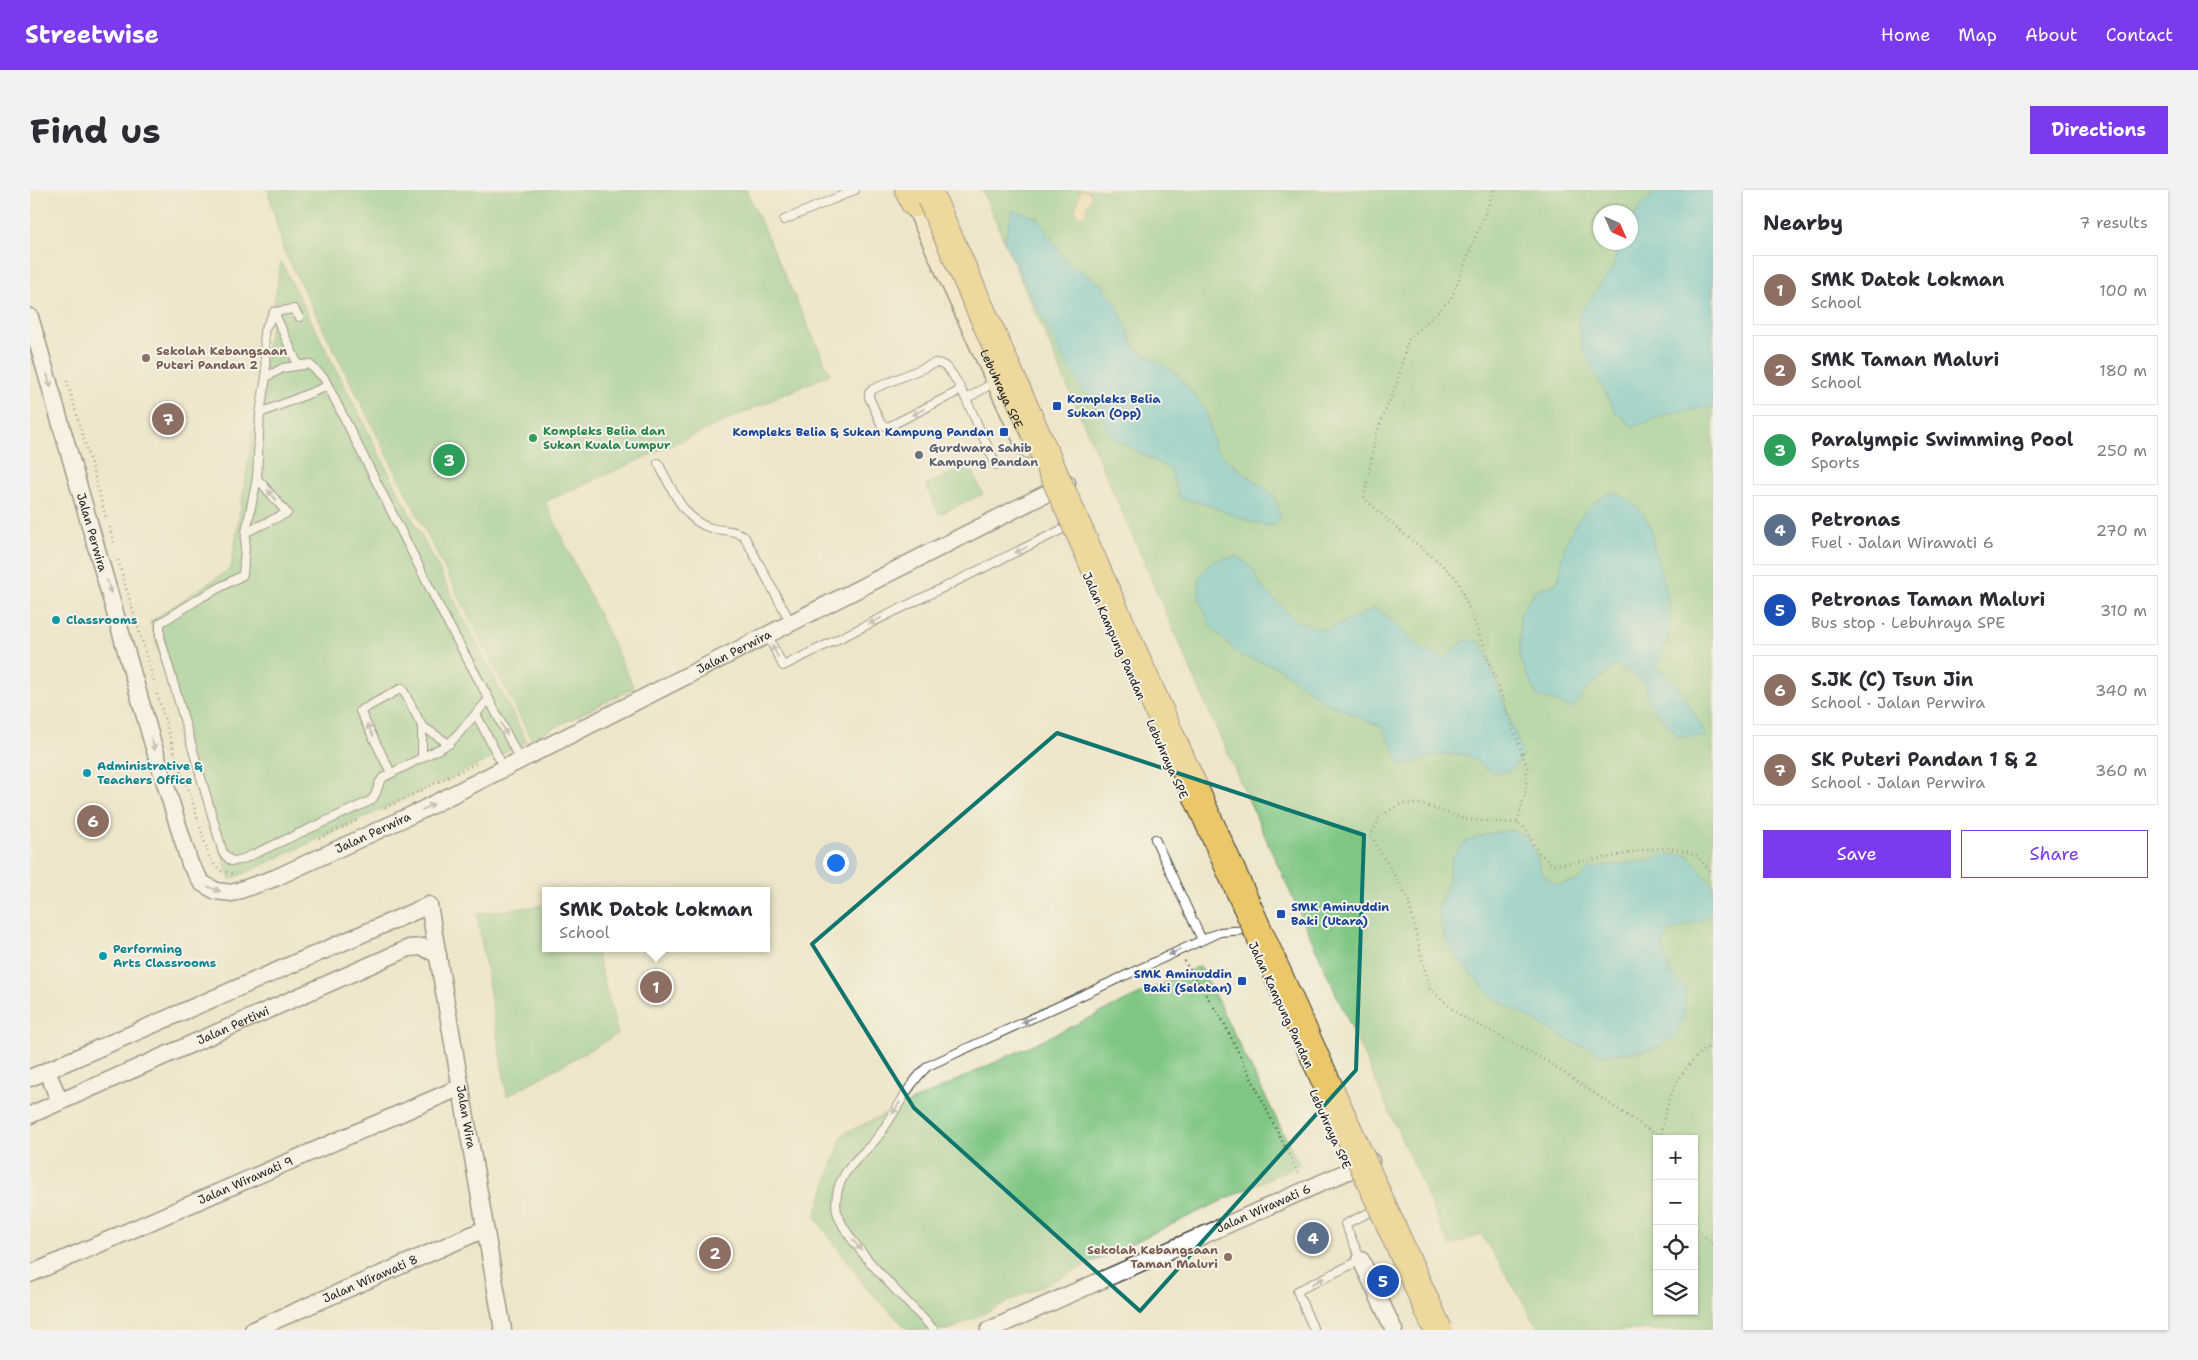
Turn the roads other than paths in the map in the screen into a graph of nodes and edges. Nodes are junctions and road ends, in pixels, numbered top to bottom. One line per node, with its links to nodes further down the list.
1 (855, 190): 5 (lane)
2 (909, 190): 11 (street, Jalan Kampung Pandan); 53 (highway, Lebuhraya SPE)
3 (928, 190): 55 (highway, Lebuhraya SPE, bridge)
4 (941, 190): 19 (street, Jalan Kampung Pandan)
5 (784, 220)
6 (274, 312): 8 (lane); 9 (lane); 10 (lane)
7 (30, 317): 30 (street, Jalan Perwira, one-way to 30)
8 (299, 317)
9 (298, 365): 10 (lane); 12 (lane)
10 (266, 377): 15 (lane)
11 (996, 381): 14 (lane); 19 (street, Jalan Kampung Pandan)
12 (328, 386): 15 (lane); 24 (lane)
13 (961, 390): 13 (lane, one-way to 13); 14 (lane)
14 (966, 399): 17 (lane)
15 (260, 413): 18 (lane)
16 (658, 463): 22 (lane)
17 (996, 465)
18 (257, 478): 21 (lane); 21 (lane, one-way to 18)
19 (1059, 487): 20 (street, Jalan Kampung Pandan); 22 (street, Jalan Perwira); 41 (street, Jalan Kampung Pandan)
20 (1065, 528): 23 (lane, one-way to 23); 33 (street, Jalan Kampung Pandan)
21 (246, 532): 31 (lane)
22 (791, 624): 23 (street, Jalan Perwira)
23 (768, 636): 29 (street, Jalan Perwira)
24 (489, 698): 25 (lane); 29 (lane, one-way to 29)
25 (476, 714): 27 (lane); 30 (lane)
26 (422, 726): 27 (lane); 28 (lane); 31 (lane, one-way to 26)
27 (450, 744): 28 (lane)
28 (422, 758): 31 (lane)
29 (520, 760): 30 (street, Jalan Perwira)
30 (504, 768)
31 (392, 773)
32 (1156, 839): 34 (lane)
33 (1246, 930): 34 (lane); 41 (street, Jalan Kampung Pandan)
34 (1202, 940): 49 (lane, one-way to 49)
35 (438, 955): 36 (street, Jalan Wira); 38 (street, Jalan Wira); 39 (street, Jalan Pertiwi)
36 (47, 1071): 37 (street); 39 (street)
37 (30, 1078)
38 (461, 1087): 43 (street, Jalan Wira); 45 (street, Jalan Wirawati 9)
39 (60, 1102): 40 (street, Jalan Pertiwi)
40 (30, 1115)
41 (1364, 1164): 42 (street, Jalan Kampung Pandan); 46 (street, Jalan Wirawati 6)
42 (1383, 1206): 44 (lane); 54 (street, Jalan Kampung Pandan); 55 (street, Jalan Kampung Pandan)
43 (485, 1229): 47 (street, Jalan Wirawati 8); 48 (street, Jalan Wira)
44 (1361, 1260): 51 (lane, one-way to 44); 52 (street)
45 (30, 1274)
46 (1011, 1326): 50 (street, Jalan Wirawati 6)
47 (254, 1330)
48 (503, 1330)
49 (934, 1330)
50 (989, 1330)
51 (1314, 1330)
52 (1394, 1330)
53 (1419, 1330)
54 (1426, 1330)
55 (1440, 1330)

